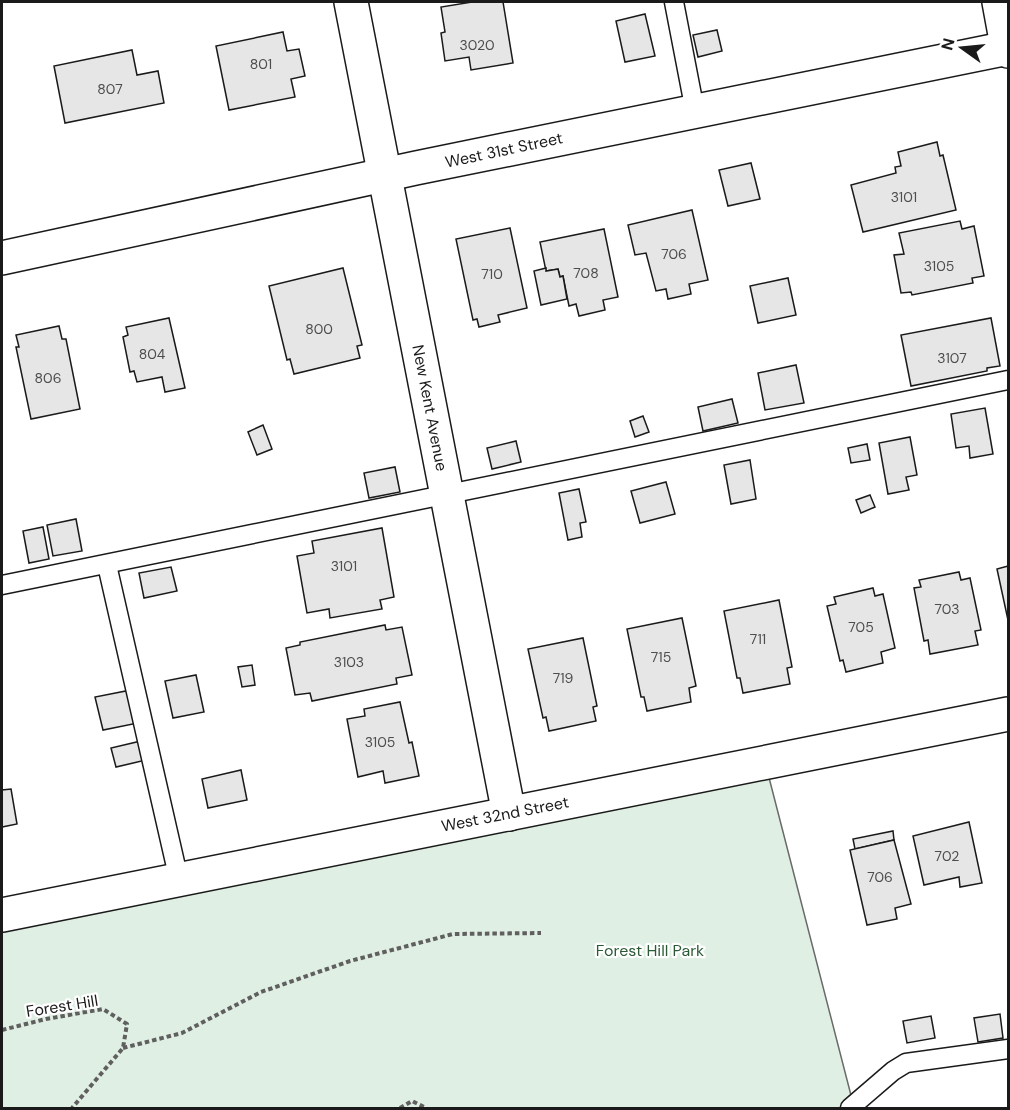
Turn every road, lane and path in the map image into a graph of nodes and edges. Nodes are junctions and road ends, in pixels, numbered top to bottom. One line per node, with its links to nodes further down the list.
1 (351, 2): 6 (street, New Kent Avenue)
2 (674, 2): 5 (lane)
3 (999, 2): 4 (street)
4 (1008, 49): 5 (street, West 31st Street)
5 (695, 111): 6 (street, West 31st Street)
6 (385, 174): 7 (street, West 31st Street); 9 (street, New Kent Avenue)
7 (2, 258)
8 (1008, 380): 9 (lane)
9 (447, 494): 10 (lane); 13 (street, New Kent Avenue)
10 (107, 565): 11 (lane); 14 (lane)
11 (2, 585)
12 (1008, 714): 13 (street, West 32nd Street)
13 (509, 814): 14 (street, West 32nd Street)
14 (179, 880): 15 (street, West 32nd Street)
15 (2, 915)
16 (541, 933): 18 (path)
17 (2, 1030): 18 (path, Forest Hill)
18 (123, 1048): 20 (path)
19 (1008, 1049): 23 (lane)
20 (72, 1108)
21 (400, 1108): 22 (path)
22 (426, 1108)
23 (850, 1108)

